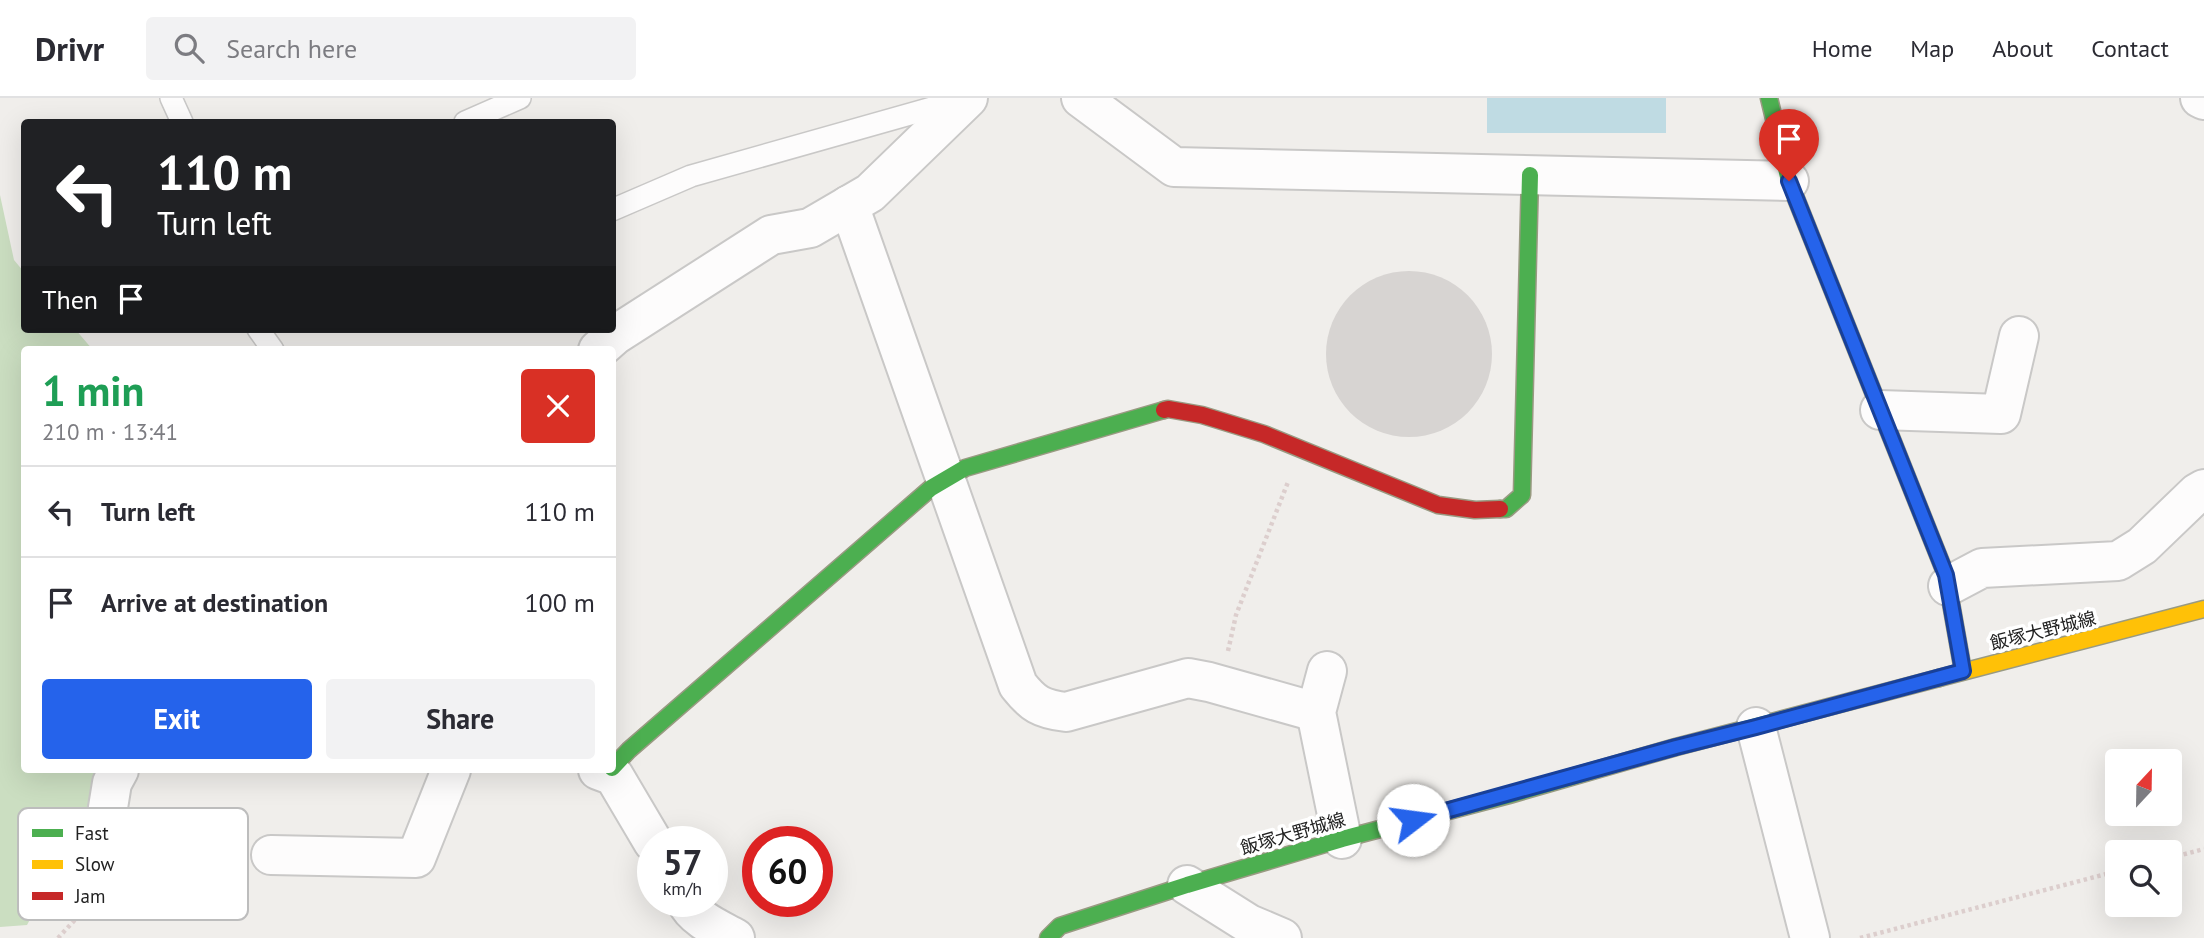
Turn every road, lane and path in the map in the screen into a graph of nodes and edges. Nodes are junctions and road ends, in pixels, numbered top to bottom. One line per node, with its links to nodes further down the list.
1 (171, 98): 6 (lane)
2 (520, 98): 7 (lane)
3 (967, 98): 10 (street); 11 (lane)
4 (1081, 98): 8 (street)
5 (1769, 98): 9 (street)
6 (181, 119)
7 (472, 119)
8 (1530, 175): 9 (street); 15 (street)
9 (1789, 181): 14 (street)
10 (849, 205): 13 (street); 16 (street)
11 (616, 208)
12 (2019, 336): 14 (street)
13 (603, 346)
14 (1880, 410): 18 (street)
15 (1302, 449): 16 (street); 22 (path)
16 (946, 478): 22 (street); 25 (street)
17 (2204, 489): 18 (street)
18 (1948, 586): 21 (street)
19 (2204, 609): 21 (street, 飯塚大野城線)
20 (1327, 671): 23 (street)
21 (1963, 671): 24 (street, 飯塚大野城線)
22 (1222, 685): 23 (street)
23 (1316, 712): 31 (street)
24 (1756, 727): 31 (street, 飯塚大野城線); 41 (street)
25 (616, 761)
26 (117, 773): 29 (street)
27 (450, 773): 33 (street)
28 (610, 773): 30 (street)
29 (108, 808)
30 (644, 826)
31 (1342, 839): 36 (street, 飯塚大野城線)
32 (2204, 849): 34 (path)
33 (271, 855)
34 (2182, 855)
35 (2105, 874): 42 (path)
36 (1187, 884): 39 (street, 飯塚大野城線); 40 (street)
37 (700, 917): 38 (street)
38 (736, 938)
39 (1048, 938)
40 (1282, 938)
41 (1810, 938)
42 (1860, 938)

